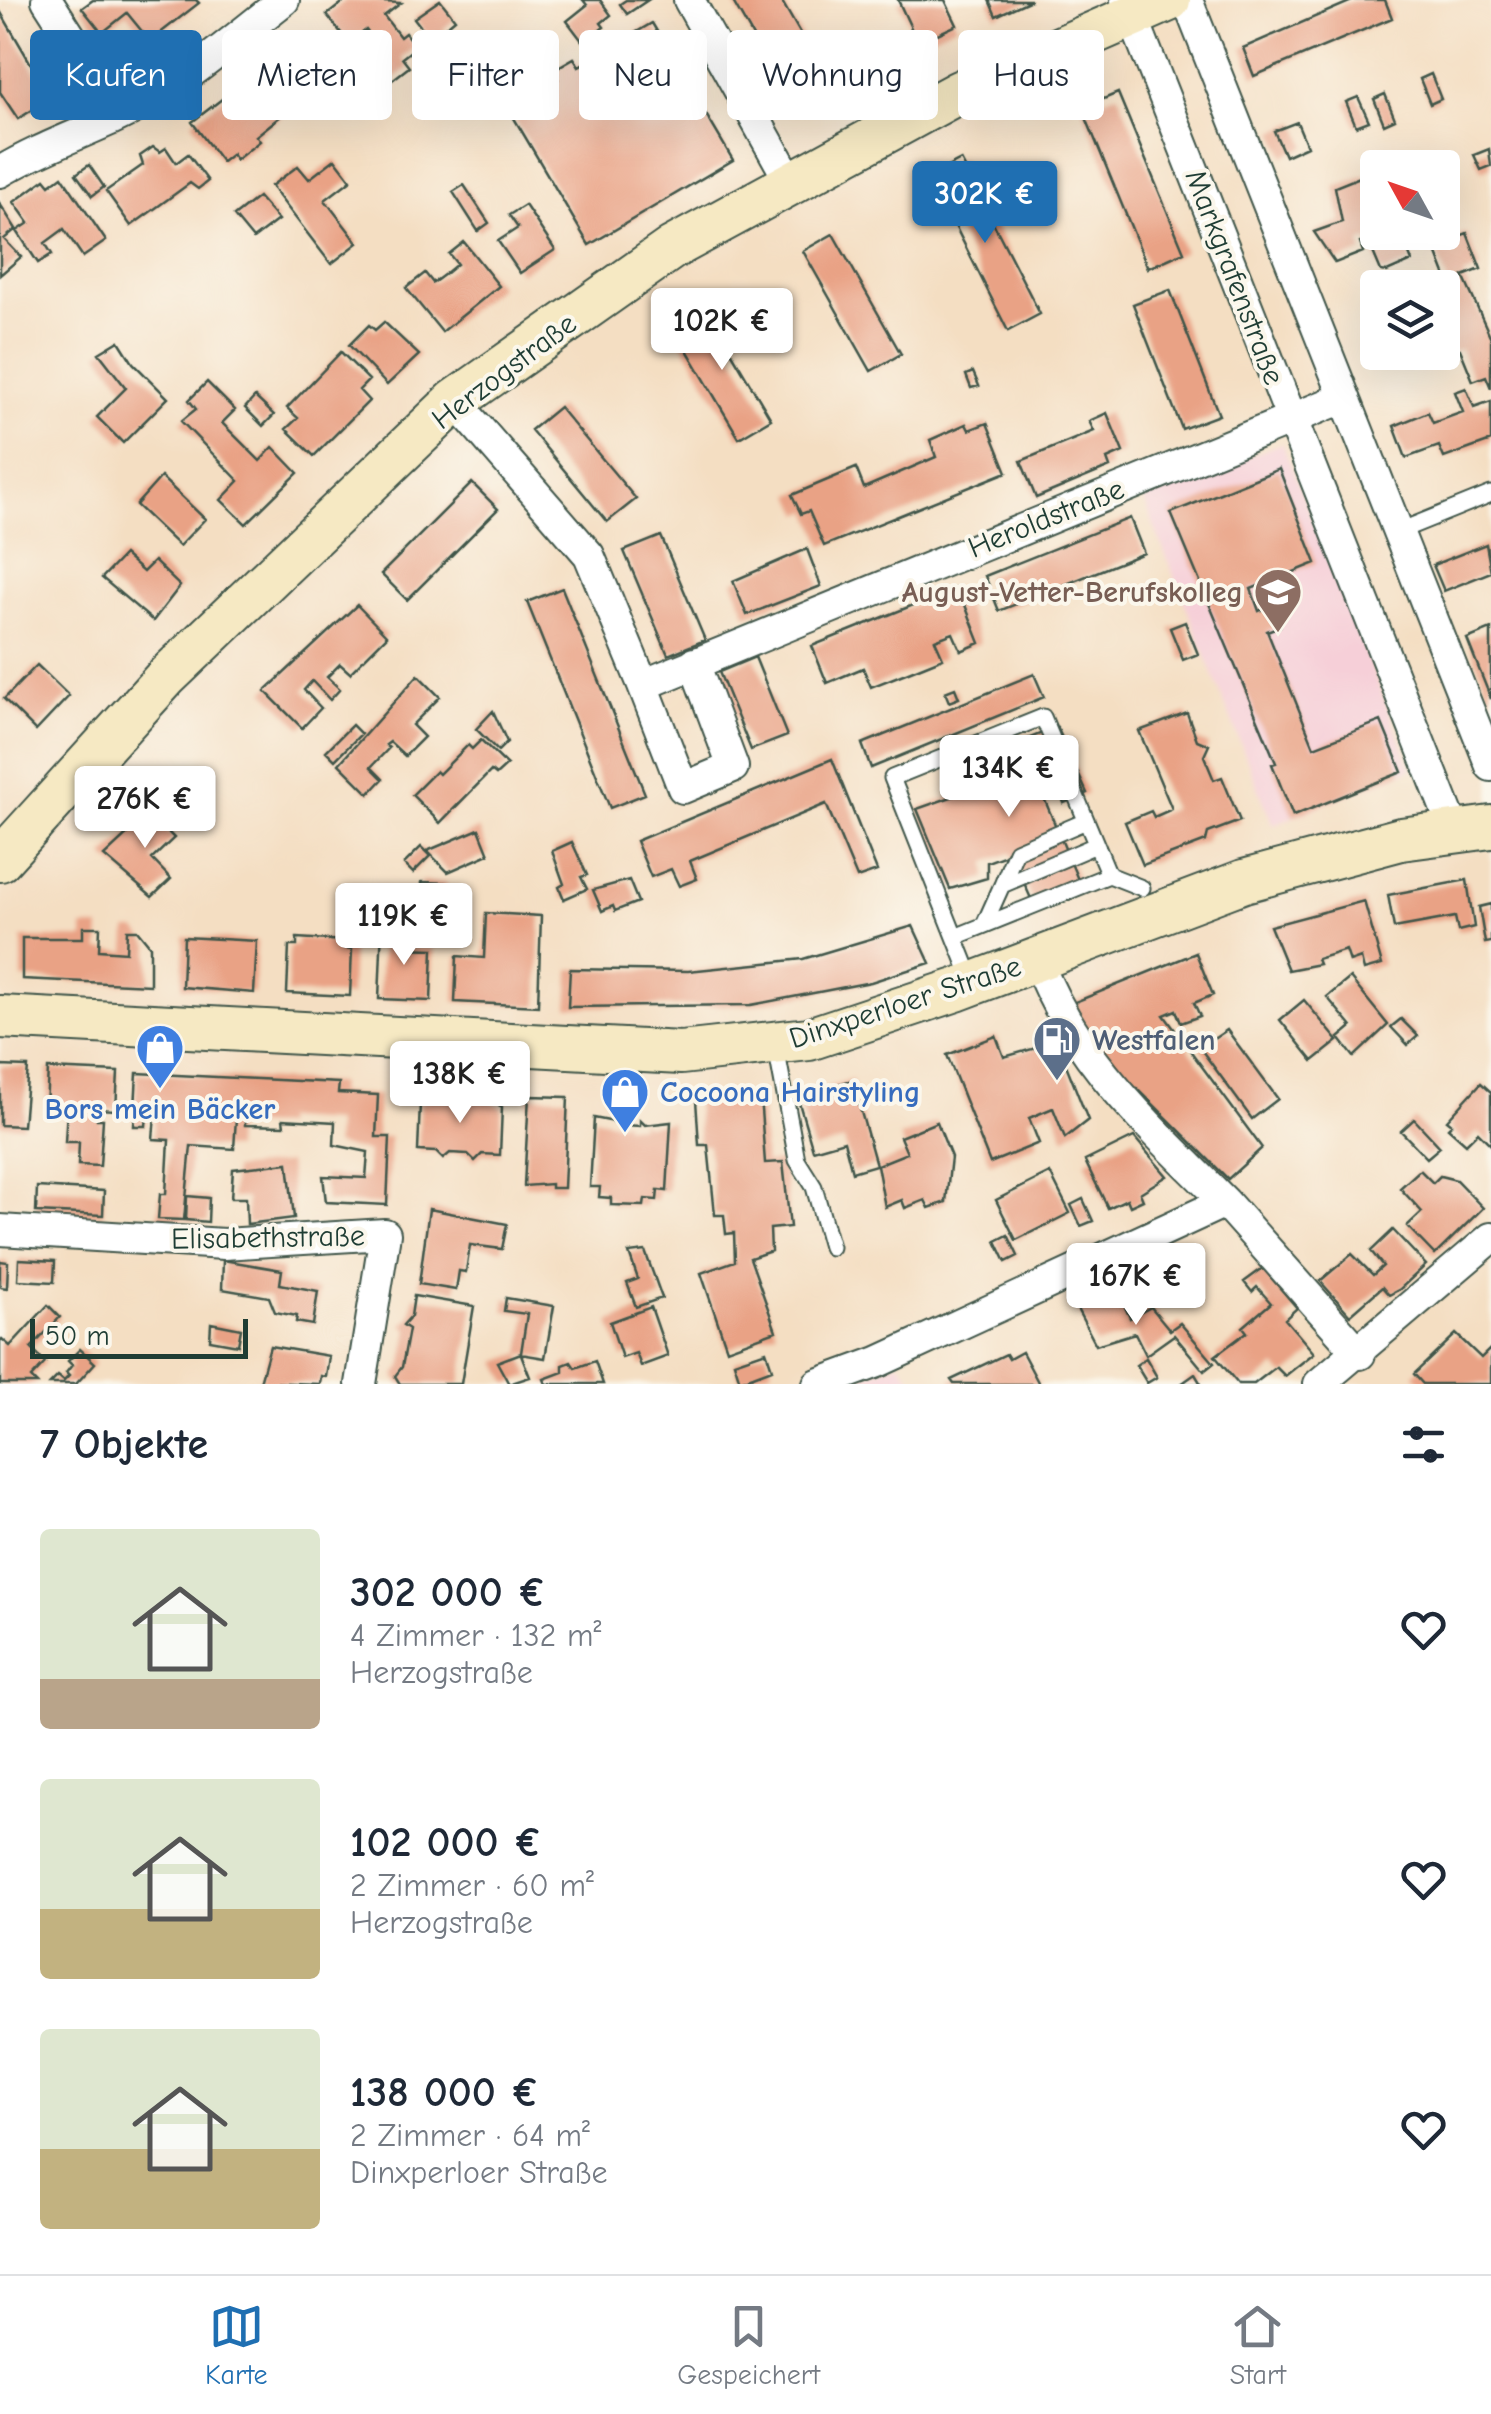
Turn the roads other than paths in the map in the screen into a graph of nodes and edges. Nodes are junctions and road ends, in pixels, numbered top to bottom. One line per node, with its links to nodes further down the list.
1 (47, 0): 6 (street)
2 (284, 0): 7 (street)
3 (688, 0): 10 (street)
4 (1188, 0): 11 (street, Markgrafenstraße)
5 (1142, 5): 10 (main road, Herzogstraße); 13 (street, Markgrafenstraße)
6 (66, 30)
7 (202, 62)
8 (110, 120): 9 (street)
9 (0, 172)
10 (791, 182): 12 (main road, Herzogstraße)
11 (1342, 398): 13 (street, Heroldstraße); 15 (street, Markgrafenstraße)
12 (455, 401): 18 (street); 23 (main road, Herzogstraße)
13 (1289, 419): 16 (street, Markgrafenstraße); 17 (street, Heroldstraße)
14 (1491, 494): 15 (lane)
15 (1397, 532): 16 (street); 19 (street, Markgrafenstraße)
16 (1346, 554): 21 (street, Markgrafenstraße)
17 (694, 663): 18 (street, Heroldstraße); 18 (street)
18 (643, 685)
19 (1491, 766)
20 (1086, 822): 22 (lane); 25 (lane); 28 (lane)
21 (1473, 829): 29 (main road, Dinxperloer Straße)
22 (1096, 846): 24 (lane); 25 (lane)
23 (0, 860)
24 (1108, 875): 26 (lane); 27 (lane)
25 (1002, 885): 27 (lane)
26 (1142, 888)
27 (984, 926): 28 (lane)
28 (956, 937): 30 (lane)
29 (1037, 960): 30 (main road, Dinxperloer Straße); 33 (street)
30 (974, 983): 32 (main road, Dinxperloer Straße)
31 (0, 1017): 32 (main road, Dinxperloer Straße)
32 (776, 1043): 36 (lane)
33 (1225, 1202): 37 (street); 39 (street)
34 (0, 1230): 38 (street, Elisabethstraße)
35 (1491, 1238): 37 (street)
36 (830, 1247)
37 (1360, 1354): 40 (street)
38 (361, 1384)
39 (818, 1384)
40 (1319, 1384)

